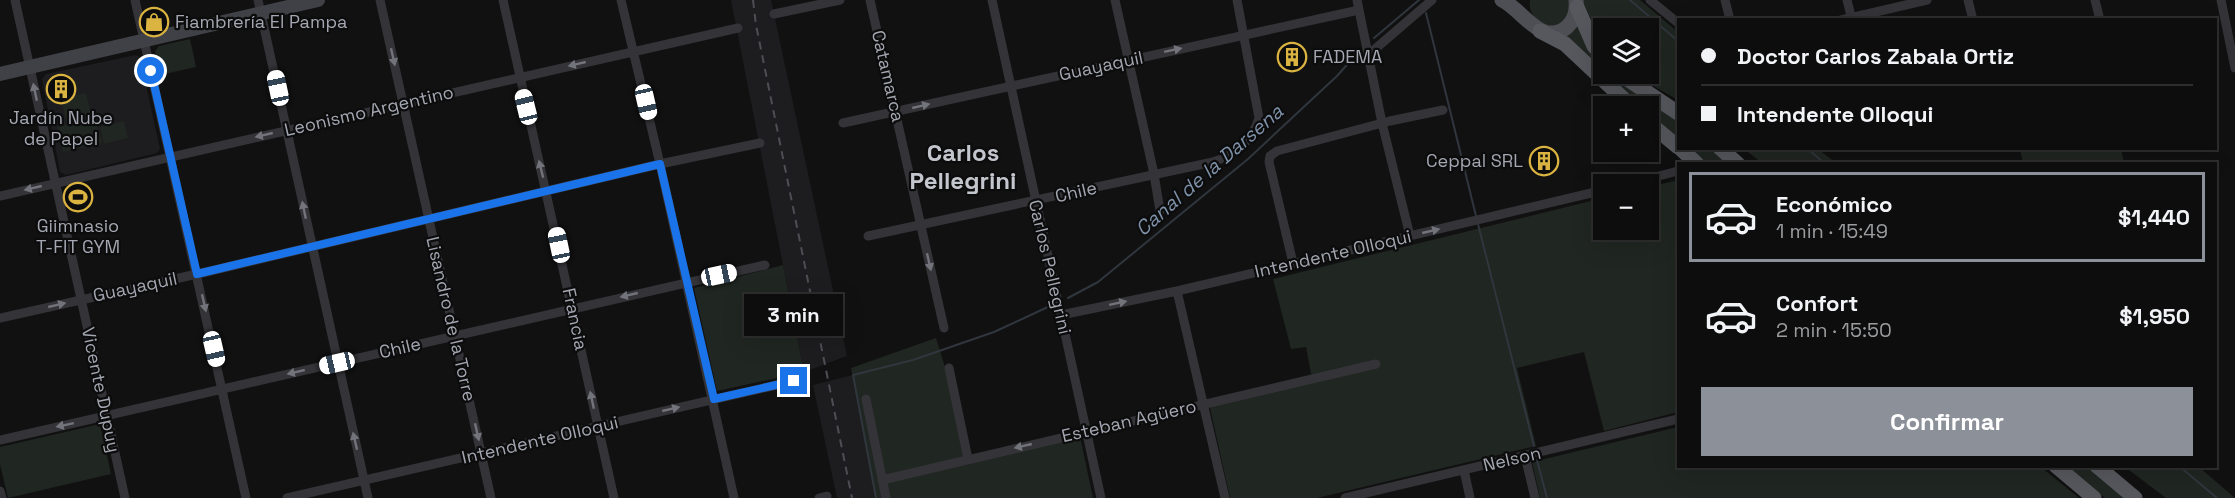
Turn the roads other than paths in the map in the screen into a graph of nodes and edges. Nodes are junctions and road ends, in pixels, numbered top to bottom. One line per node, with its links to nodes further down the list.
1 (15, 0): 39 (street, Vicente Dupuy)
2 (135, 0): 34 (street)
3 (318, 0): 24 (main road)
4 (380, 0): 46 (street, Lisandro de la Torre, one-way to 46)
5 (503, 0): 42 (street, Francia)
6 (621, 0): 36 (street)
7 (840, 0): 25 (street)
8 (870, 0): 48 (street, Catamarca)
9 (992, 0): 44 (street, Carlos Pellegrini)
10 (1115, 0): 38 (street)
11 (1237, 0): 33 (street)
12 (1431, 0): 37 (street)
13 (1502, 0): 31 (main road)
14 (1525, 0): 31 (main road)
15 (1650, 0): 30 (street)
16 (1725, 0): 26 (street)
17 (1847, 0): 27 (street)
18 (1927, 0): 27 (street)
19 (1968, 0): 28 (street)
20 (2096, 0): 29 (street)
21 (2221, 0): 40 (street)
22 (1576, 3): 31 (main road); 35 (highway)
23 (1358, 5): 33 (street, Guayaquil); 37 (street)
24 (260, 7): 34 (main road); 52 (street)
25 (774, 14)
26 (1730, 18)
27 (1852, 18)
28 (1972, 18)
29 (2100, 18)
30 (1677, 22)
31 (1534, 26): 45 (highway)
32 (738, 28): 36 (street, Leonismo Argentino)
33 (1244, 35): 38 (street, Guayaquil, one-way to 33); 63 (street, Chile)
34 (144, 40): 39 (main road); 58 (street)
35 (1593, 44)
36 (634, 51): 42 (street, Leonismo Argentino, one-way to 42); 61 (street)
37 (1368, 55): 51 (street)
38 (1129, 60): 44 (street, Guayaquil); 63 (street)
39 (30, 67): 41 (main road); 65 (street, Vicente Dupuy, one-way to 39)
40 (2235, 68)
41 (0, 74)
42 (519, 78): 46 (street, Leonismo Argentino); 66 (street, Francia, one-way to 42)
43 (1635, 84): 49 (highway)
44 (1010, 86): 48 (street, Guayaquil, one-way to 44); 69 (street, Carlos Pellegrini)
45 (1620, 96)
46 (403, 103): 52 (street, Leonismo Argentino); 71 (street, Lisandro de la Torre)
47 (1443, 110): 51 (street)
48 (896, 112): 50 (street, Guayaquil); 72 (street, Catamarca)
49 (1677, 112)
50 (843, 123)
51 (1382, 123): 74 (street); 76 (street)
52 (287, 129): 58 (street, Leonismo Argentino, one-way to 58); 75 (street, one-way to 52)
53 (1659, 131): 55 (highway)
54 (760, 143): 61 (street, Guayaquil)
55 (1677, 146)
56 (1681, 150): 59 (highway)
57 (1722, 150): 60 (highway)
58 (169, 156): 65 (street, Leonismo Argentino); 78 (street)
59 (1695, 162)
60 (1736, 162)
61 (660, 164): 66 (street, Guayaquil); 79 (street)
62 (1677, 171): 64 (street)
63 (1154, 174): 69 (street, Chile); 70 (street)
64 (1659, 176)
65 (56, 183): 68 (street, Leonismo Argentino, one-way to 68); 81 (street, Vicente Dupuy)
66 (547, 191): 71 (street, Guayaquil); 82 (street, Francia)
67 (1593, 193): 74 (street, Intendente Olloqui, one-way to 67)
68 (0, 196)
69 (1035, 200): 72 (street, Chile); 83 (street, Carlos Pellegrini)
70 (1160, 211)
71 (429, 219): 75 (street, Guayaquil); 86 (street, Lisandro de la Torre)
72 (920, 225): 73 (street, Chile); 85 (street, Catamarca, one-way to 85)
73 (868, 236)
74 (1410, 236): 76 (street, Intendente Olloqui)
75 (311, 246): 78 (street, Guayaquil); 87 (street)
76 (1293, 263): 80 (street, Intendente Olloqui)
77 (765, 265): 79 (street, Chile)
78 (197, 274): 81 (street, Guayaquil); 91 (street, one-way to 91)
79 (686, 282): 82 (street, Chile, one-way to 82); 92 (street)
80 (1177, 291): 83 (street, Intendente Olloqui, one-way to 80); 94 (street)
81 (81, 299): 84 (street, Guayaquil, one-way to 81); 95 (street, Vicente Dupuy)
82 (573, 308): 86 (street, Chile); 97 (street, Francia, one-way to 82)
83 (1061, 315): 98 (street, Carlos Pellegrini)
84 (0, 318)
85 (944, 328)
86 (455, 336): 87 (street, Chile); 100 (street, Lisandro de la Torre, one-way to 100)
87 (337, 363): 91 (street, Chile, one-way to 91); 106 (street, one-way to 87)
88 (1376, 364): 94 (street, Esteban Agüero)
89 (949, 368): 102 (street)
90 (794, 381): 92 (street, Intendente Olloqui)
91 (223, 390): 95 (street, Chile); 111 (street)
92 (714, 399): 97 (street, Intendente Olloqui, one-way to 92); 116 (street)
93 (866, 399): 107 (street)
94 (1203, 405): 98 (street, Esteban Agüero); 119 (street)
95 (107, 416): 99 (street, Chile, one-way to 99); 110 (street, Vicente Dupuy)
96 (1677, 419): 101 (street, Nelson)
97 (598, 426): 100 (street, Intendente Olloqui); 115 (street, Francia)
98 (1086, 431): 102 (street, Esteban Agüero, one-way to 102); 118 (street, Carlos Pellegrini)
99 (0, 440)
100 (482, 454): 106 (street, Intendente Olloqui); 114 (street, Lisandro de la Torre)
101 (1525, 456): 105 (street, Nelson); 122 (street)
102 (968, 459): 107 (street, Esteban Agüero)
103 (2058, 468): 123 (highway)
104 (2099, 468): 124 (highway)
105 (1464, 470): 120 (street, Nelson); 121 (street)
106 (364, 479): 112 (street, Intendente Olloqui); 113 (street)
107 (882, 480): 117 (street)
108 (0, 491): 109 (street)
109 (2, 498)
110 (125, 498)
111 (246, 498)
112 (286, 498)
113 (368, 498)
114 (491, 498)
115 (614, 498)
116 (734, 498)
117 (886, 498)
118 (1101, 498)
119 (1225, 498)
120 (1349, 498)
121 (1470, 498)
122 (1534, 498)
123 (2094, 498)
124 (2135, 498)

